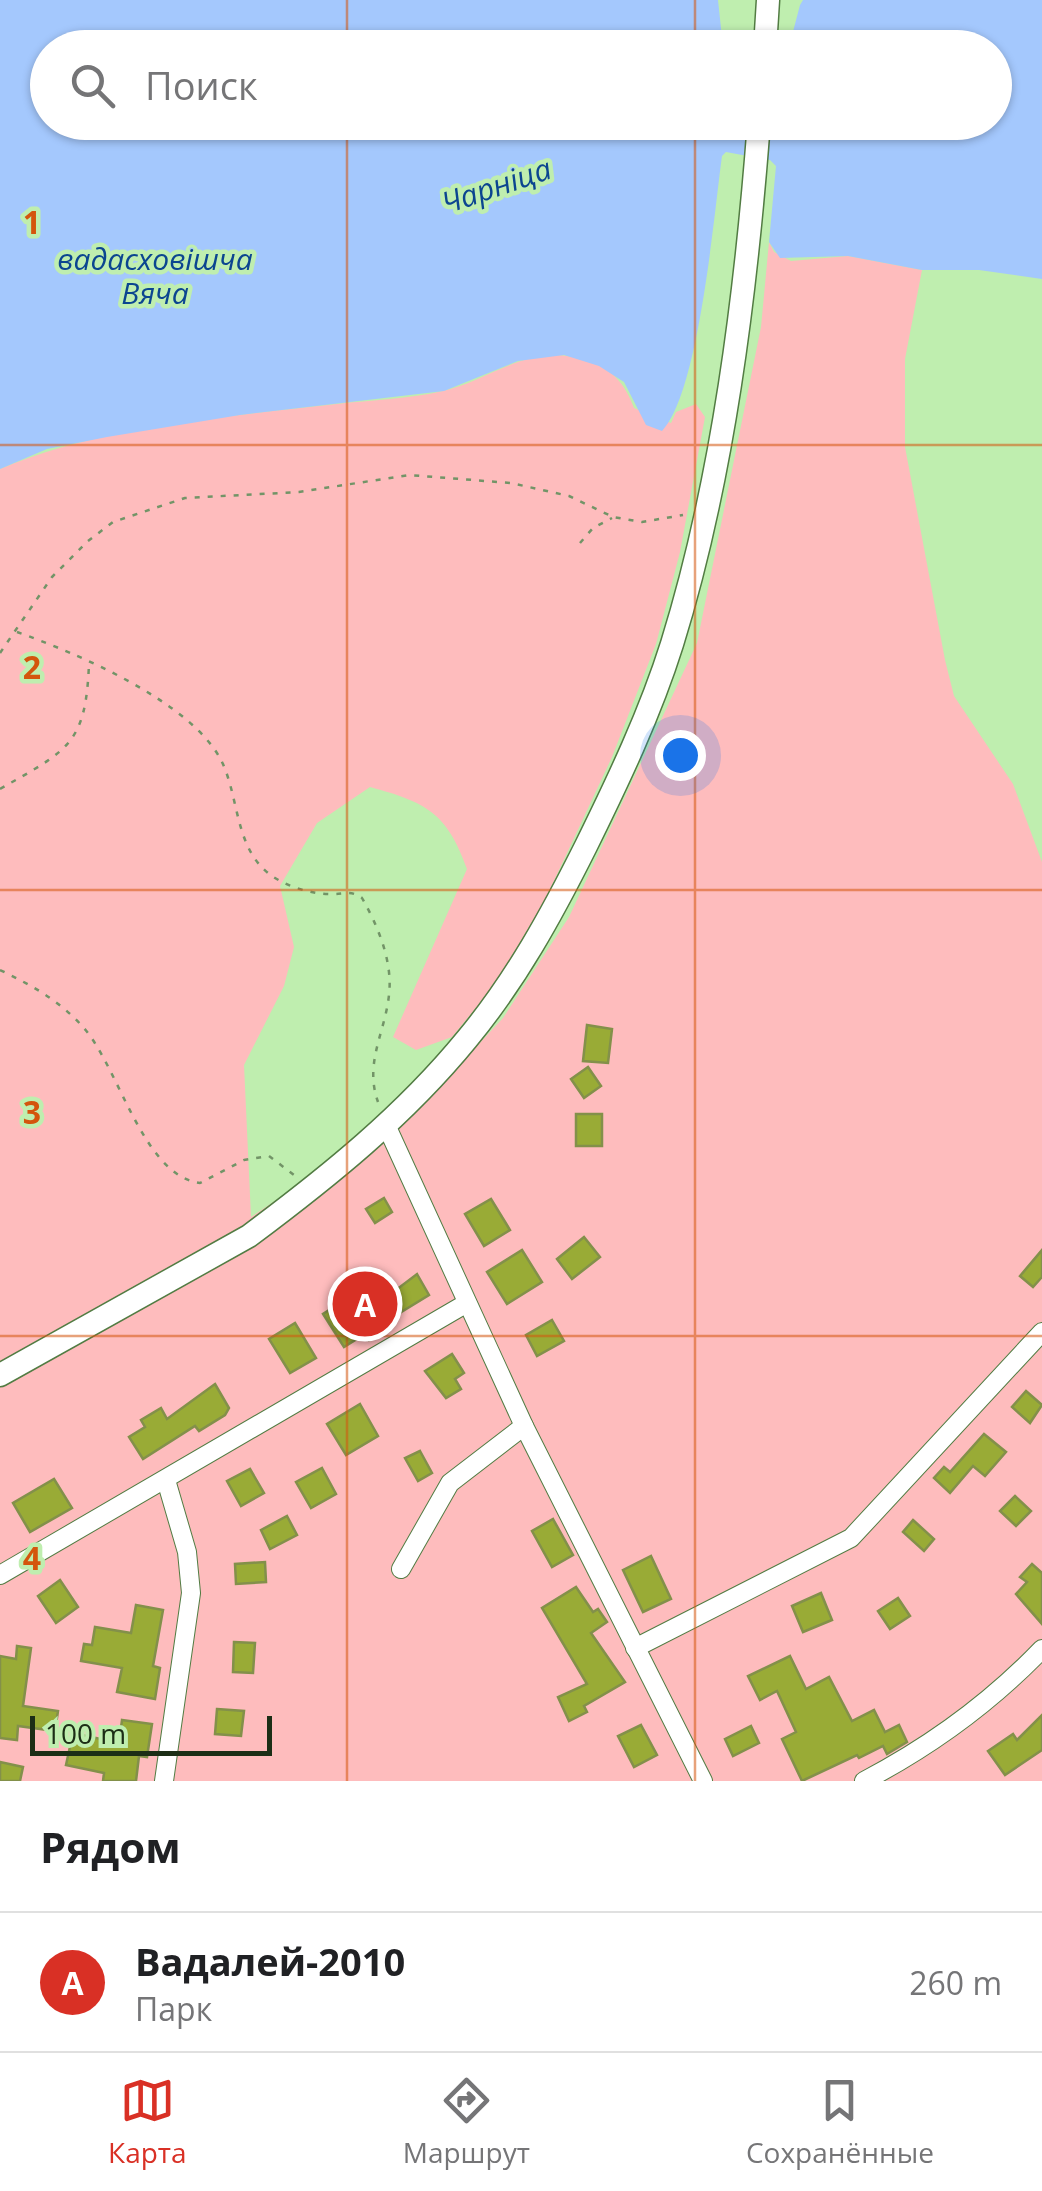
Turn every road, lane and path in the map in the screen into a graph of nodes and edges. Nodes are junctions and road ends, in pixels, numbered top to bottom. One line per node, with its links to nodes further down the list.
1 (768, 0): 2 (street)
2 (766, 30)
3 (758, 140): 4 (street)
4 (707, 509): 5 (path); 12 (street)
5 (613, 518): 6 (path); 7 (path)
6 (580, 543)
7 (16, 631): 8 (path); 9 (path)
8 (0, 653)
9 (90, 660): 10 (path); 12 (path)
10 (0, 789)
11 (0, 970): 13 (path)
12 (387, 1127): 13 (street); 14 (street)
13 (309, 1190): 16 (street)
14 (467, 1302): 17 (street); 18 (street)
15 (1042, 1332): 21 (street)
16 (0, 1375)
17 (524, 1426): 19 (street); 21 (street)
18 (166, 1480): 20 (street); 23 (street)
19 (400, 1569)
20 (0, 1574)
21 (635, 1648): 24 (street)
22 (1042, 1649): 25 (street)
23 (164, 1781)
24 (703, 1781)
25 (864, 1781)

